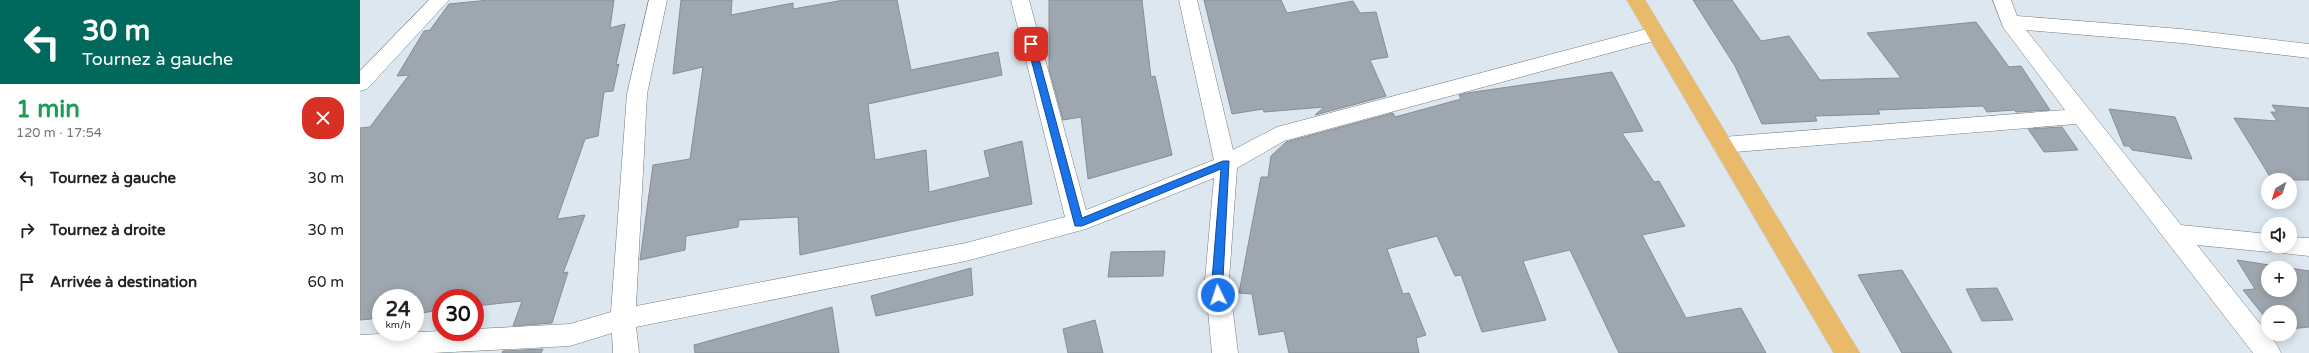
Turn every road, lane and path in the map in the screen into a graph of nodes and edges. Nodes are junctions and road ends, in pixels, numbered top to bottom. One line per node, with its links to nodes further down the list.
1 (440, 0): 10 (street)
2 (658, 0): 19 (street)
3 (1020, 0): 14 (street)
4 (1188, 0): 13 (street)
5 (1636, 0): 8 (highway)
6 (2002, 0): 7 (street)
7 (2010, 22): 9 (street); 11 (street)
8 (1654, 34): 12 (highway); 13 (street)
9 (2309, 51)
10 (360, 84)
11 (2081, 116): 12 (street); 15 (street)
12 (1723, 145): 23 (highway)
13 (1226, 164): 14 (street); 22 (street)
14 (1078, 223): 19 (street)
15 (2174, 234): 16 (street); 24 (street)
16 (2261, 242)
17 (2297, 246): 18 (street)
18 (2309, 247)
19 (623, 319): 20 (street); 21 (street)
20 (360, 346)
21 (626, 353)
22 (1225, 353)
23 (1847, 353)
24 (2268, 353)

